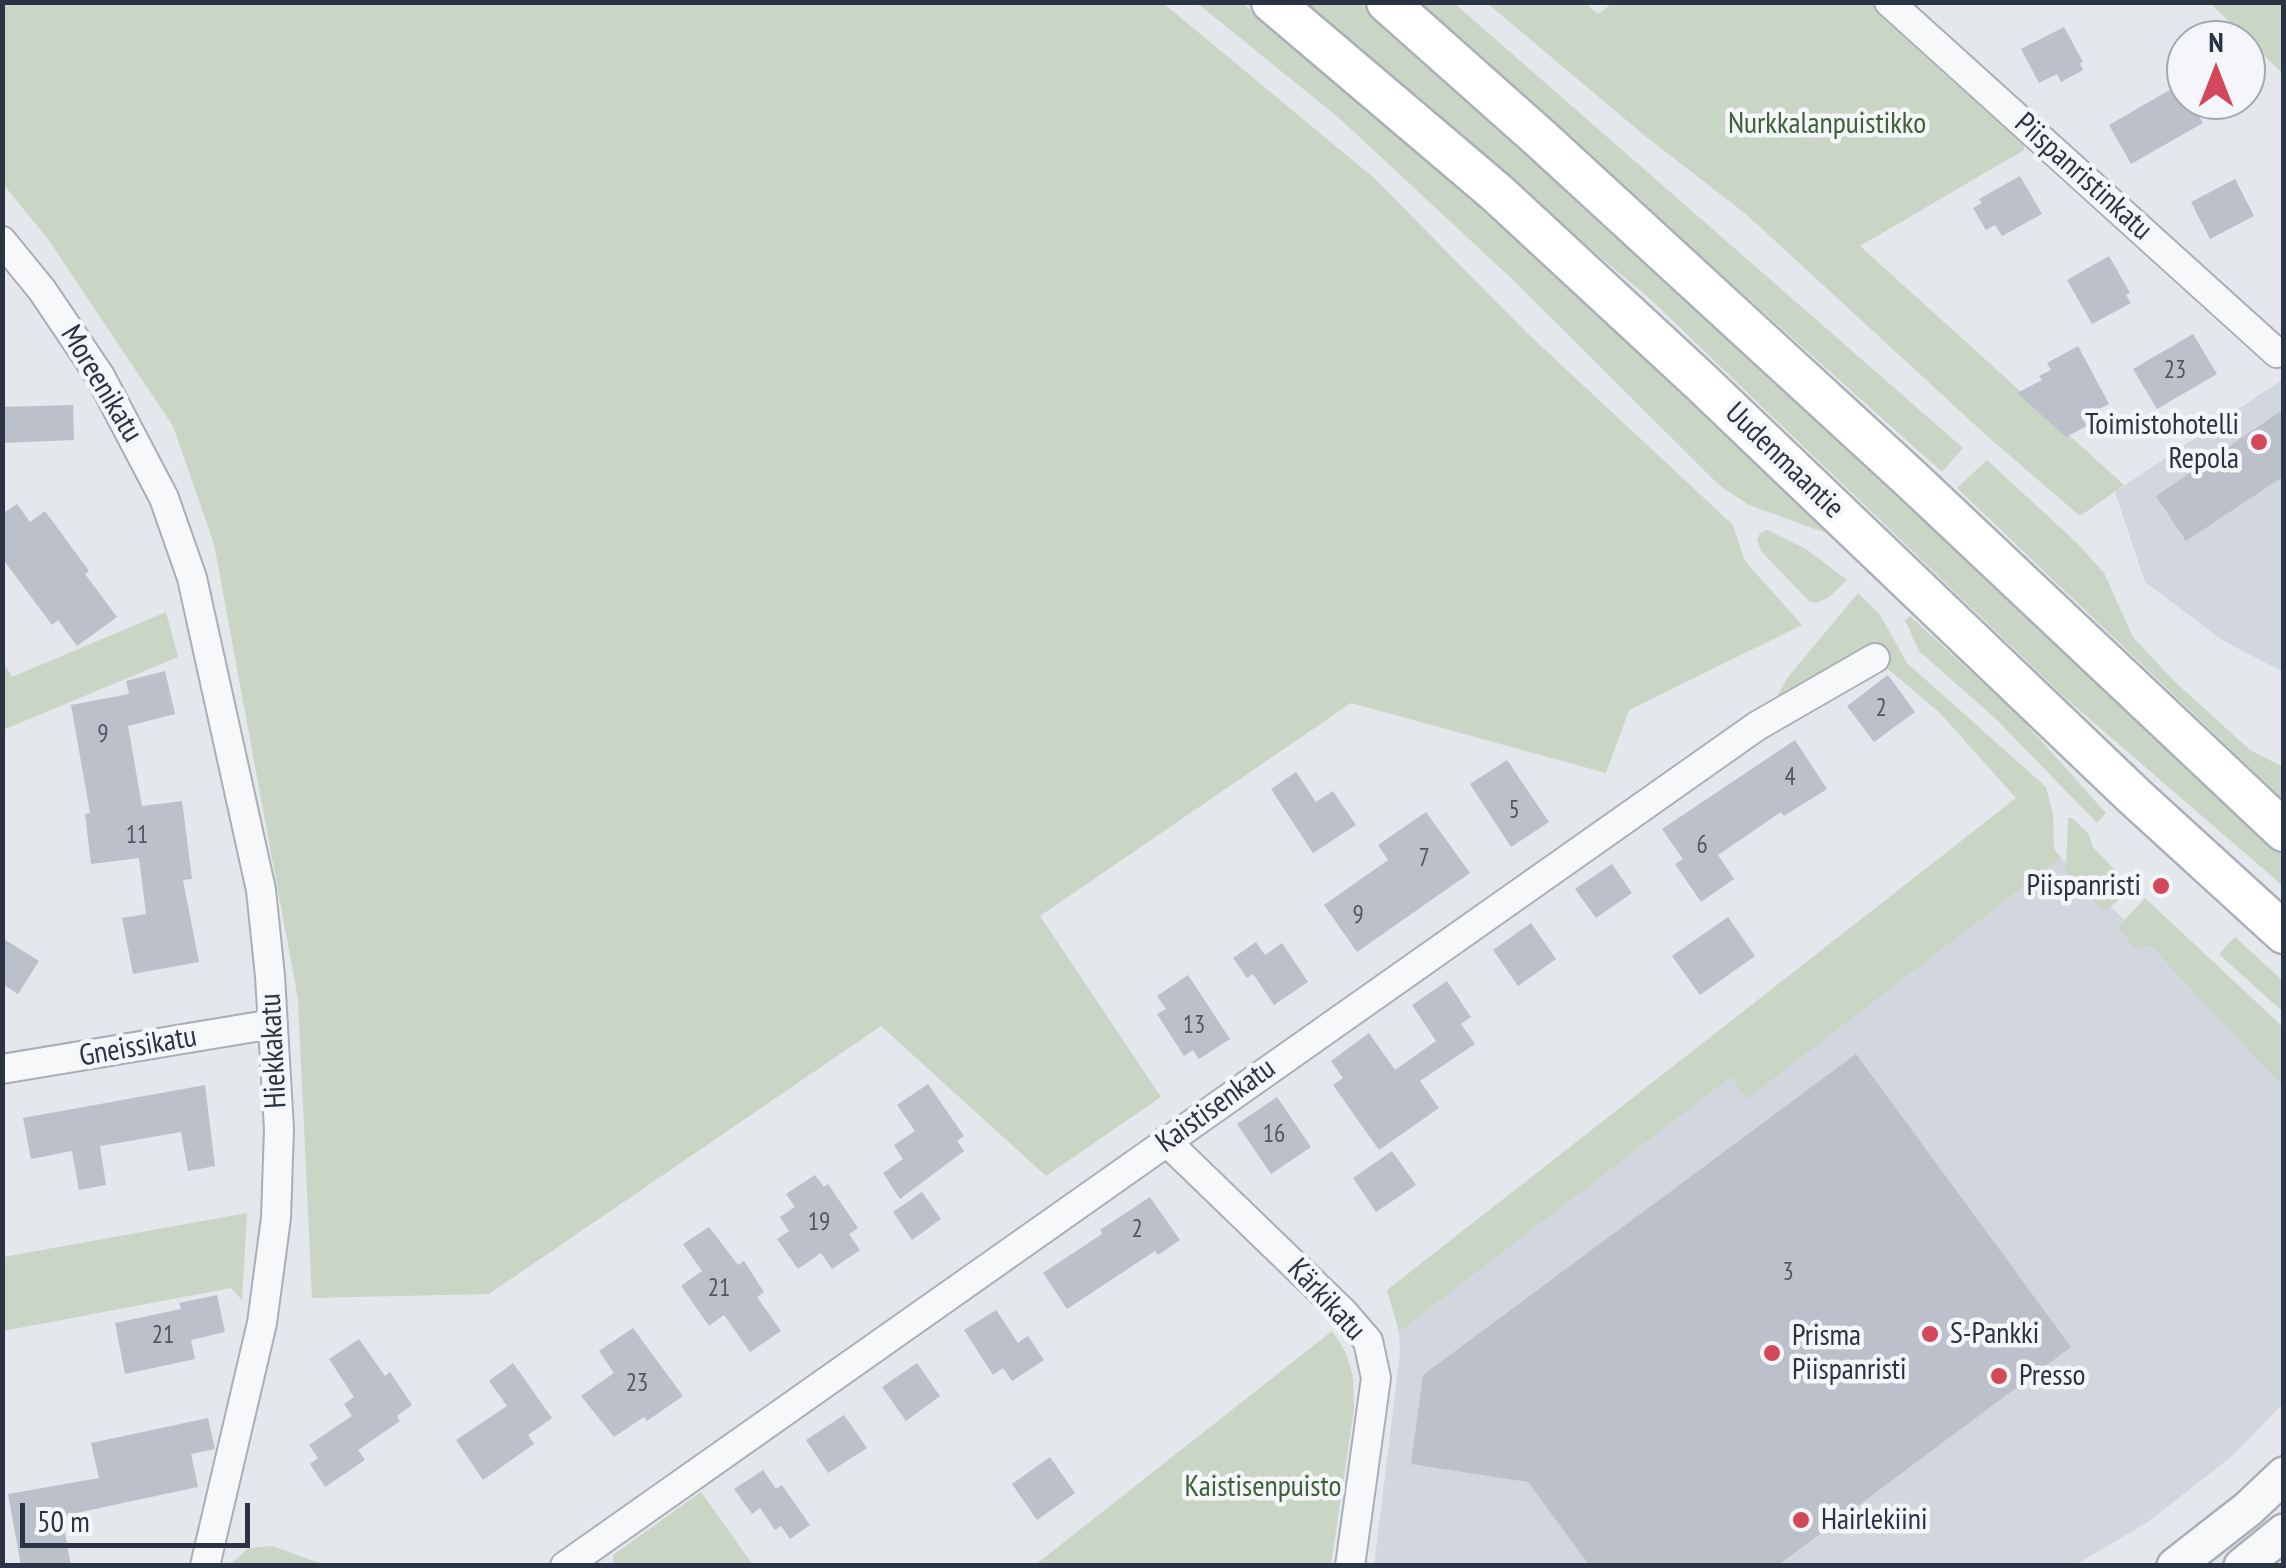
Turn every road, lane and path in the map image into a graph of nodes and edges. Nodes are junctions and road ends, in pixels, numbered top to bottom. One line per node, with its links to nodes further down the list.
1 (1272, 2): 9 (main road, Uudenmaantie)
2 (1387, 2): 8 (main road)
3 (1889, 2): 5 (street, Piispanristinkatu)
4 (2, 241): 6 (street, Moreenikatu)
5 (2277, 353)
6 (179, 538): 10 (street, Hiekkakatu)
7 (1875, 658): 12 (street, Kaistisenkatu)
8 (2284, 831)
9 (2284, 934)
10 (273, 1024): 11 (street, Gneissikatu); 15 (street, Hiekkakatu)
11 (2, 1070)
12 (1166, 1142): 16 (street, Kaistisenkatu); 17 (street, Kärkikatu)
13 (2284, 1475): 18 (street)
14 (2284, 1532): 19 (street)
15 (205, 1566)
16 (565, 1566)
17 (1350, 1566)
18 (2175, 1566)
19 (2242, 1566)

